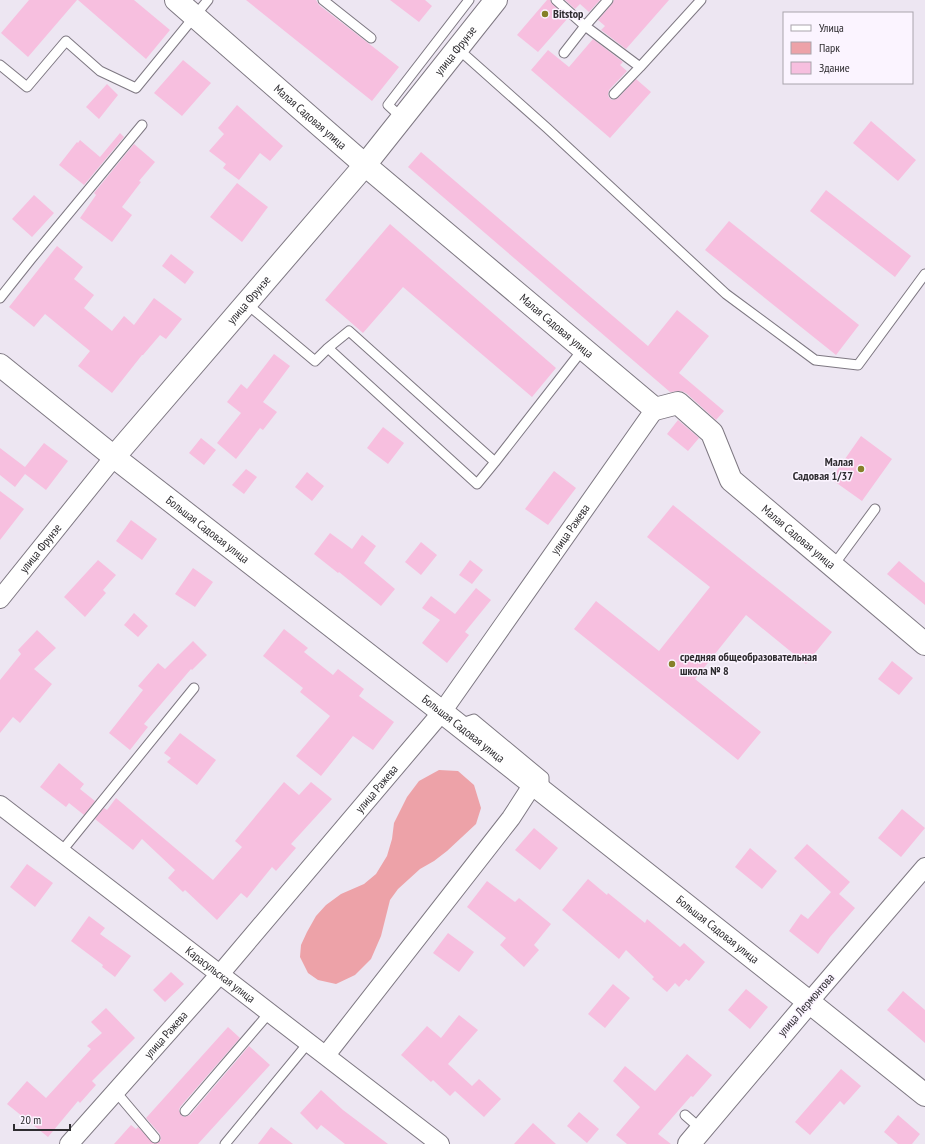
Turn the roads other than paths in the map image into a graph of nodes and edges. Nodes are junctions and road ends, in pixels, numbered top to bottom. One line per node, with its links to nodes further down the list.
1 (176, 0): 9 (street, Малая Садовая улица)
2 (208, 0): 9 (lane)
3 (323, 0): 11 (lane)
4 (469, 0): 16 (lane)
5 (496, 0): 12 (street, улица Фрунзе)
6 (556, 0): 10 (lane)
7 (608, 0): 10 (lane)
8 (701, 0): 15 (lane)
9 (195, 17): 14 (lane); 19 (street, Малая Садовая улица)
10 (585, 26): 13 (lane); 15 (lane)
11 (371, 38)
12 (458, 48): 16 (street, улица Фрунзе); 20 (lane)
13 (564, 53)
14 (0, 65)
15 (640, 67): 17 (lane)
16 (417, 84): 19 (street, улица Фрунзе)
17 (614, 94)
18 (142, 125): 21 (lane)
19 (365, 165): 22 (street, улица Фрунзе); 24 (street, Малая Садовая улица)
20 (925, 274)
21 (0, 298)
22 (247, 304): 23 (lane); 27 (street, улица Фрунзе)
23 (328, 348): 28 (lane); 28 (lane)
24 (583, 349): 26 (street, Малая Садовая улица); 28 (lane)
25 (0, 365): 27 (street, Большая Садовая улица)
26 (655, 409): 30 (street, Малая Садовая улица); 34 (street, улица Ражева)
27 (114, 457): 31 (street, улица Фрунзе); 34 (street, Большая Садовая улица)
28 (495, 462)
29 (875, 509): 30 (lane)
30 (833, 566): 32 (street, Малая Садовая улица)
31 (0, 599)
32 (925, 644)
33 (194, 688): 37 (lane)
34 (449, 718): 35 (street, Большая Садовая улица); 39 (street, улица Ражева)
35 (538, 788): 40 (street, Большая Садовая улица); 43 (street)
36 (0, 805): 37 (street, Карасульская улица)
37 (61, 852): 39 (street, Карасульская улица)
38 (925, 867): 40 (street, улица Лермонтова)
39 (220, 974): 41 (street, Карасульская улица); 44 (street, улица Ражева)
40 (809, 1002): 45 (street, Большая Садовая улица); 48 (street, улица Лермонтова)
41 (270, 1012): 42 (street, Карасульская улица); 46 (lane)
42 (309, 1042): 43 (street, Карасульская улица); 51 (lane)
43 (326, 1055): 52 (street, Карасульская улица)
44 (116, 1092): 49 (lane); 50 (street, улица Ражева)
45 (925, 1095)
46 (185, 1111)
47 (685, 1115): 48 (lane)
48 (695, 1136)
49 (155, 1138)
50 (69, 1144)
51 (225, 1144)
52 (440, 1144)

